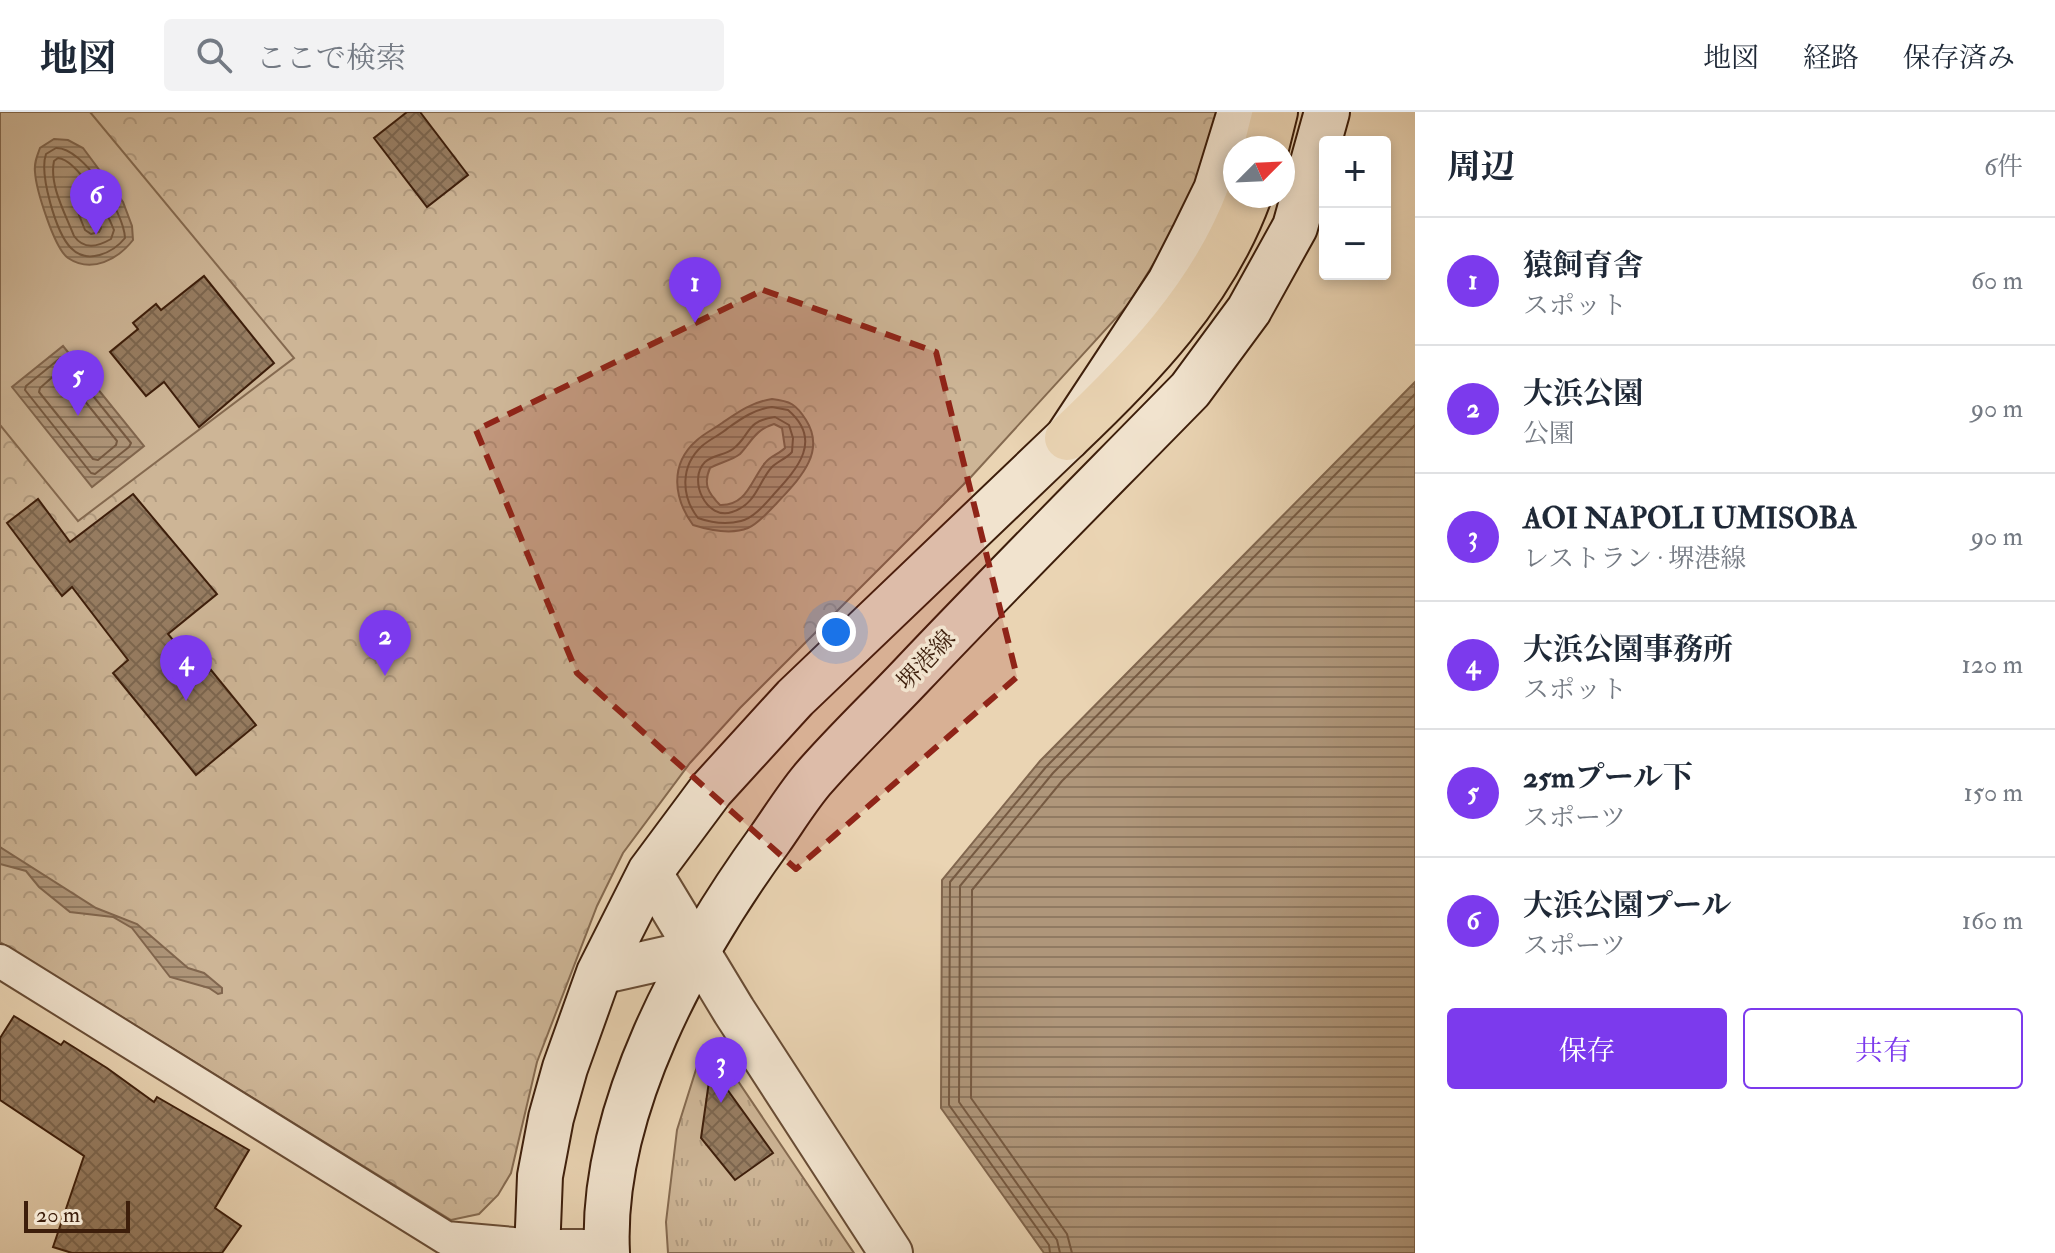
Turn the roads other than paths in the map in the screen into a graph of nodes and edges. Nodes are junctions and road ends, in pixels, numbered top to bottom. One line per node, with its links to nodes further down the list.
1 (1240, 112): 6 (main road)
2 (1275, 112): 4 (highway)
3 (1327, 112): 8 (main road, 堺港線)
4 (1269, 136)
5 (1243, 208): 6 (highway)
6 (1067, 438): 7 (main road)
7 (650, 872): 8 (street); 10 (main road)
8 (697, 951): 10 (street); 12 (main road, 堺港線); 13 (street)
9 (0, 961): 11 (street)
10 (599, 973): 11 (main road)
11 (537, 1250): 12 (street)
12 (606, 1250)
13 (891, 1253)

